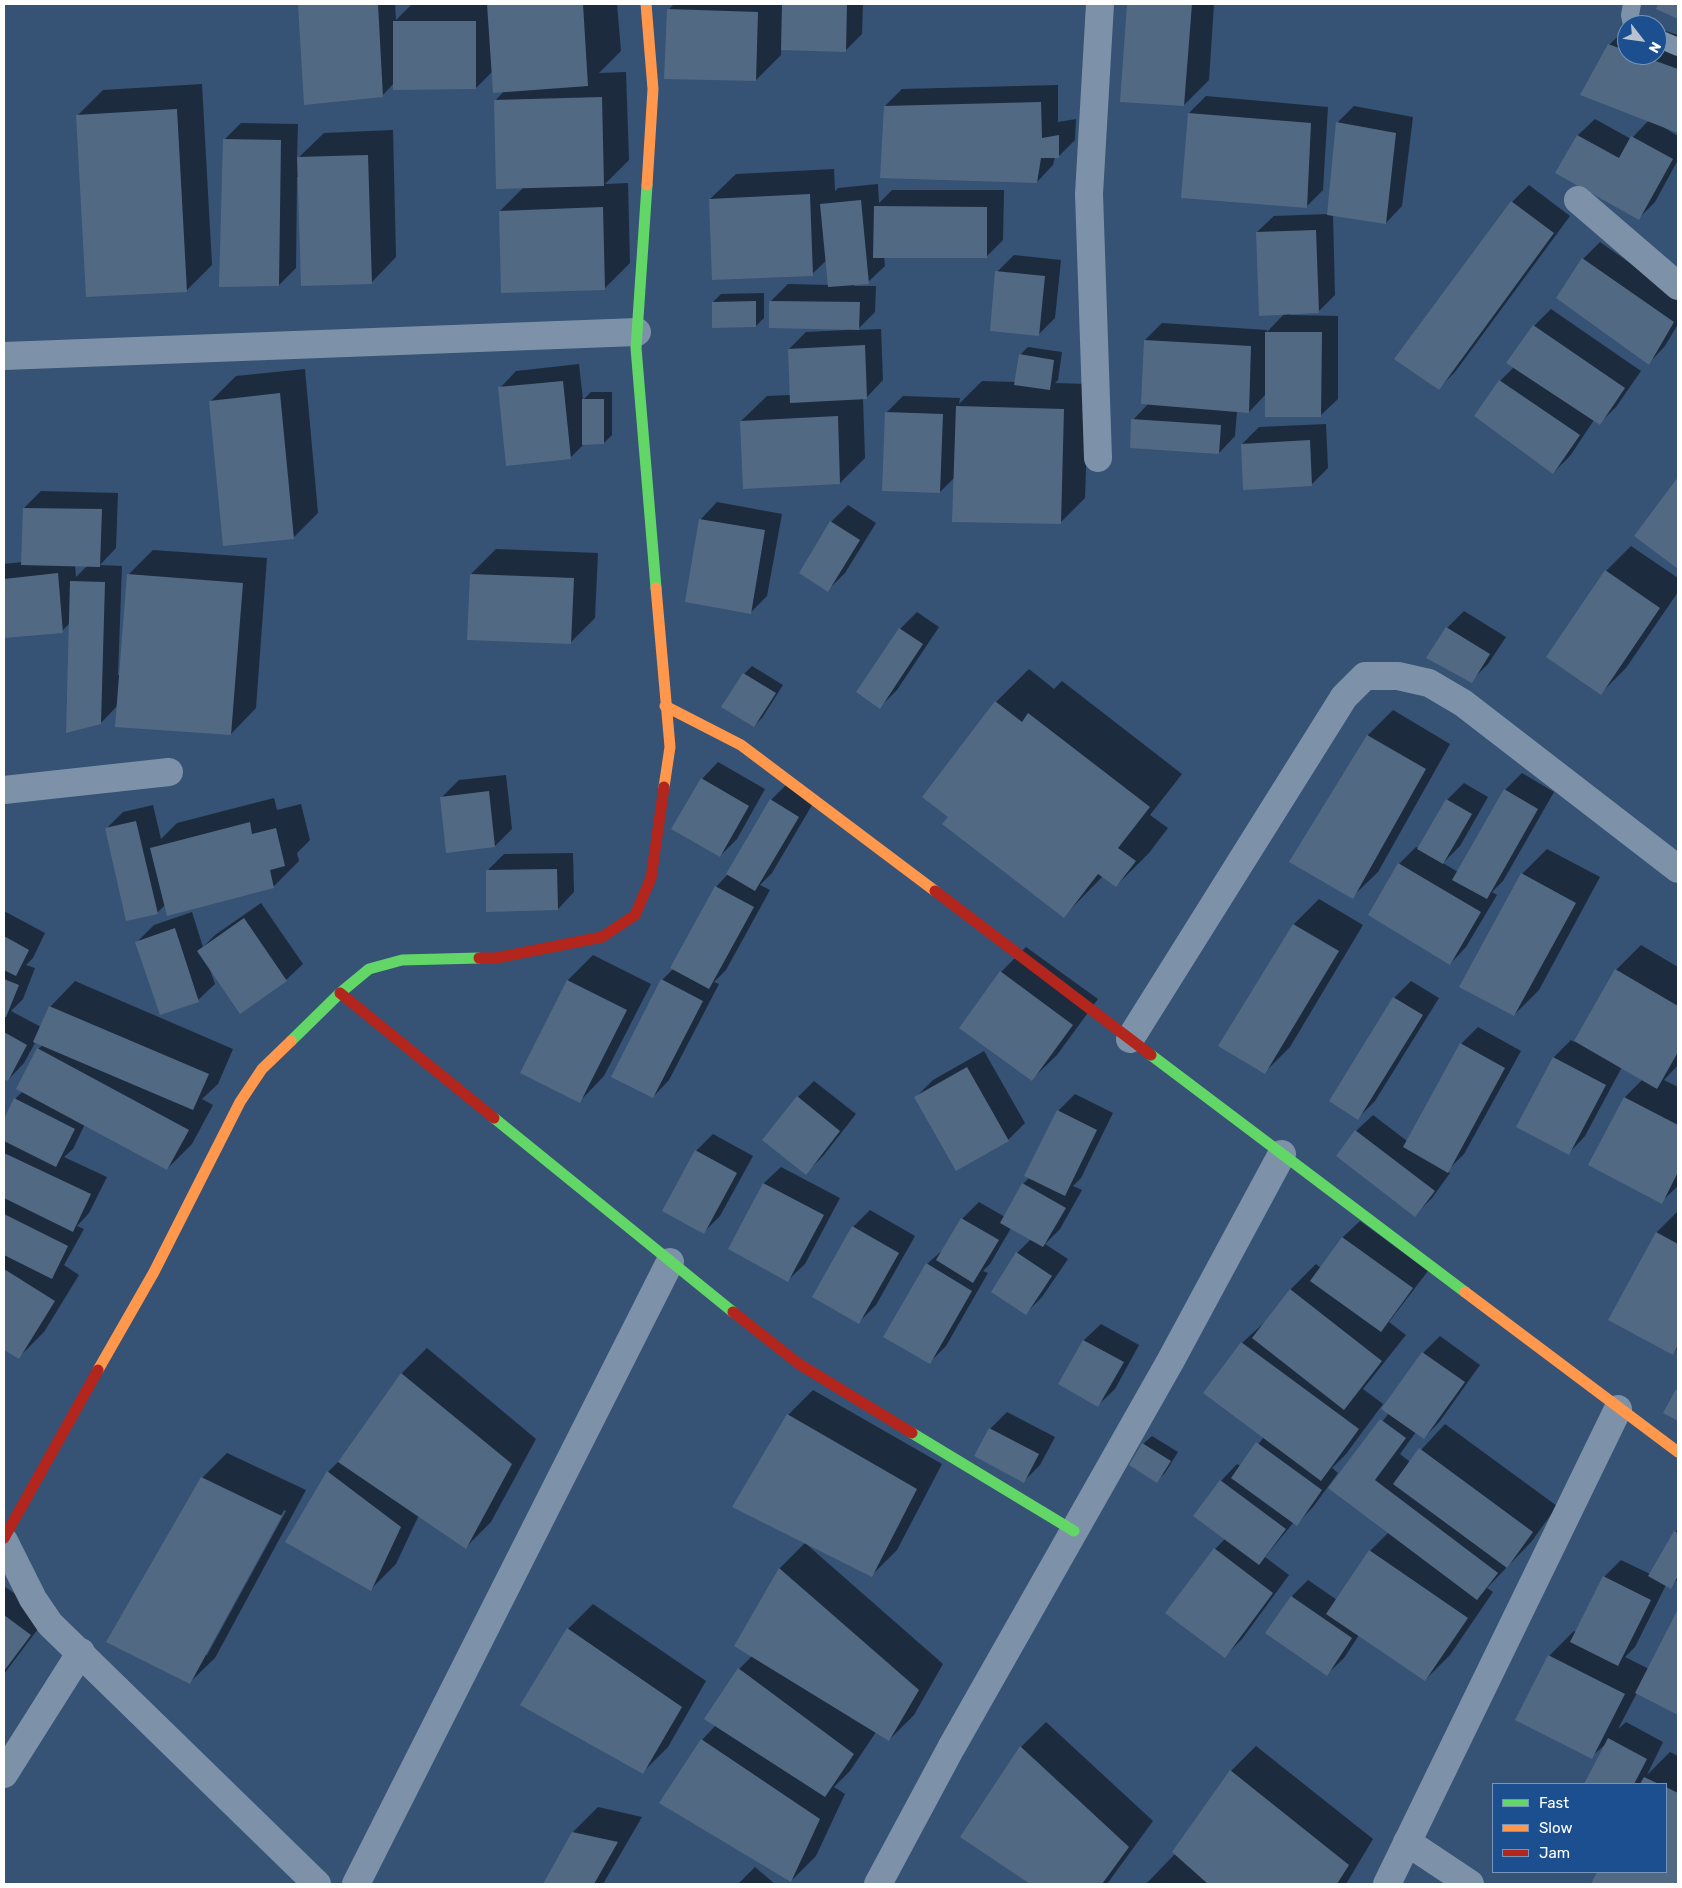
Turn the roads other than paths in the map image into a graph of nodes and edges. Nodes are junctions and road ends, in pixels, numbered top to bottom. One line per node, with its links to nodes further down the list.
1 (646, 4): 5 (street)
2 (1100, 4): 7 (street)
3 (1578, 200): 4 (street)
4 (1678, 286)
5 (637, 332): 6 (street); 8 (street)
6 (4, 356)
7 (1098, 458)
8 (665, 706): 12 (street); 13 (street)
9 (169, 772): 10 (street)
10 (4, 790)
11 (1675, 859): 13 (street)
12 (340, 994): 15 (street); 19 (street)
13 (1130, 1039): 14 (street)
14 (1282, 1154): 16 (street); 18 (street)
15 (670, 1262): 18 (street); 24 (street)
16 (1618, 1409): 17 (street); 22 (street)
17 (1678, 1452)
18 (1074, 1531): 25 (street)
19 (4, 1540): 20 (street)
20 (81, 1652): 21 (street); 23 (street)
21 (4, 1774)
22 (1407, 1842): 26 (street); 27 (street)
23 (317, 1884)
24 (356, 1884)
25 (878, 1884)
26 (1387, 1884)
27 (1470, 1884)

